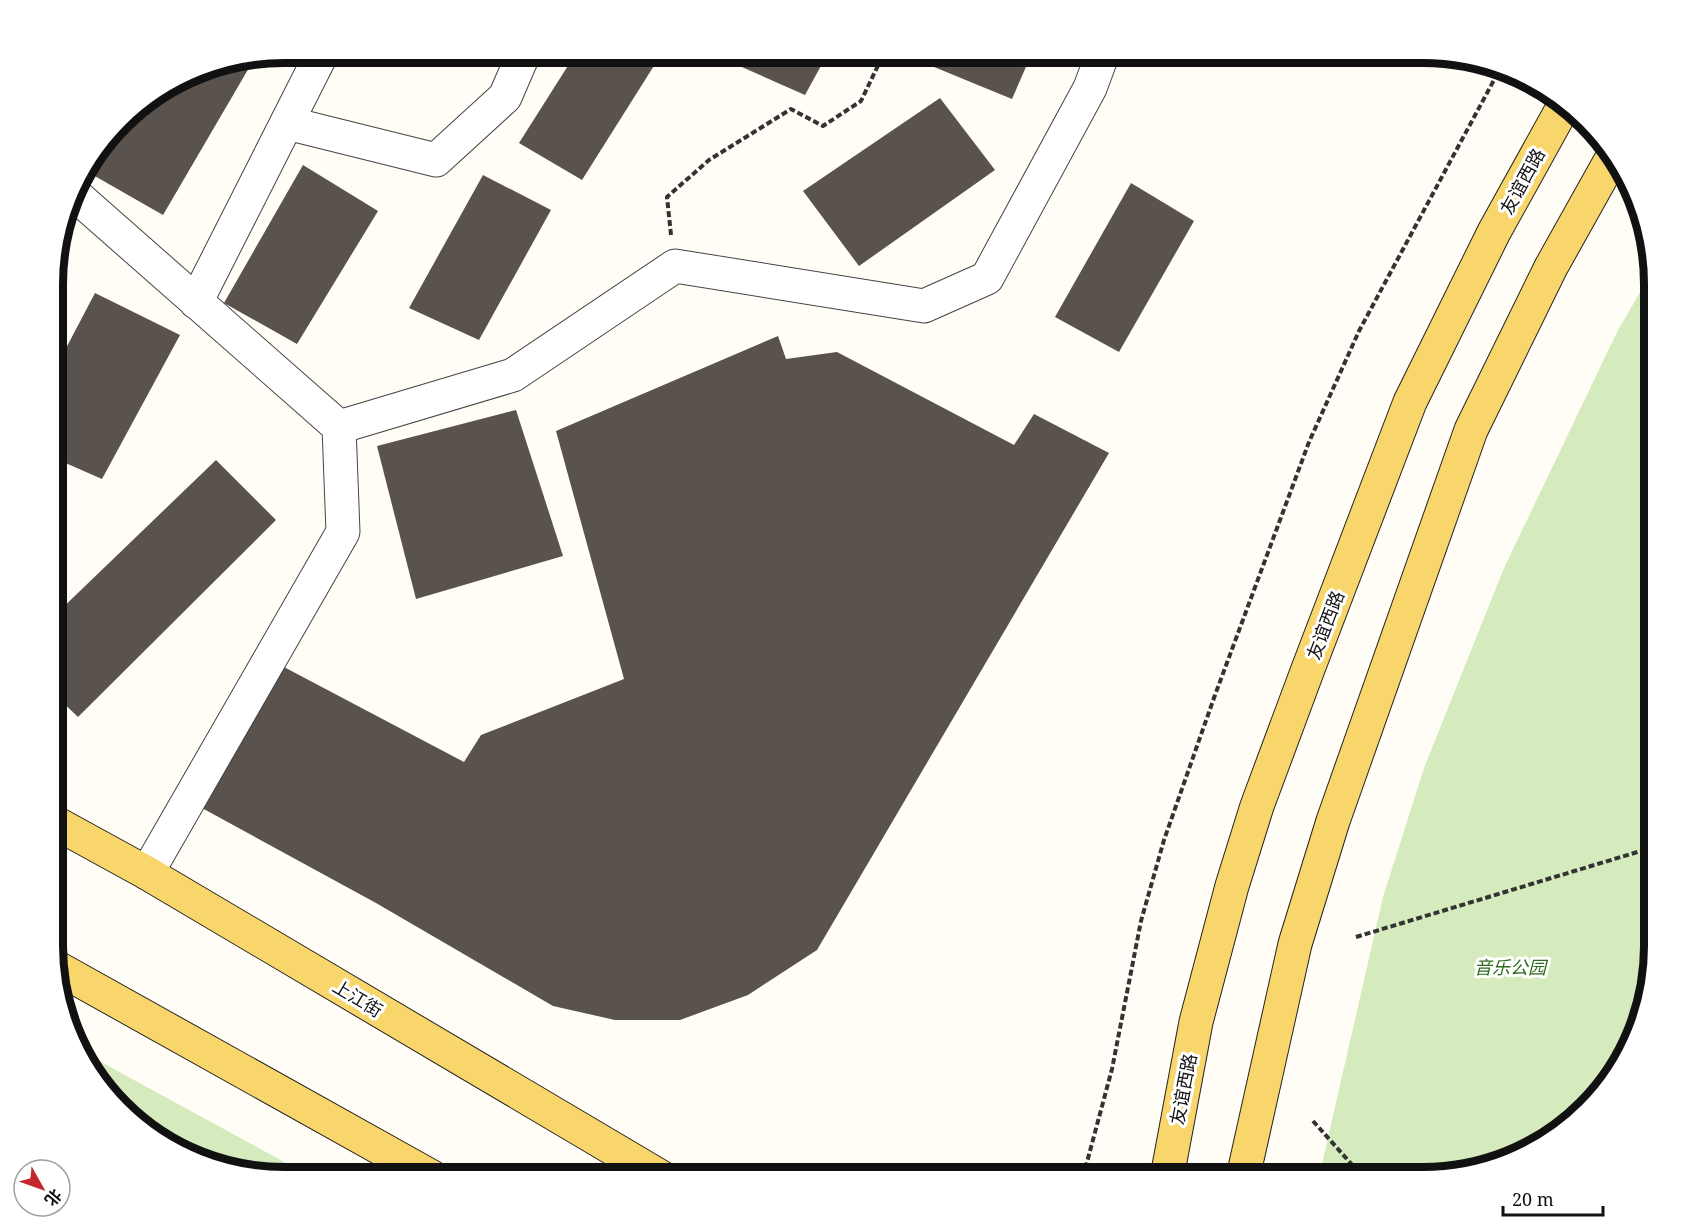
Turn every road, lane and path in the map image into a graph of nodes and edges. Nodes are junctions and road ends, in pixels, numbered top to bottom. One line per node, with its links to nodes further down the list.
1 (317, 63): 7 (street)
2 (520, 63): 7 (street)
3 (879, 63): 10 (path)
4 (1099, 63): 10 (street)
5 (1496, 76): 22 (path)
6 (1561, 111): 18 (main road, 友谊西路)
7 (287, 123): 11 (street)
8 (1609, 164): 25 (main road)
9 (80, 199): 11 (street)
10 (675, 266): 12 (street)
11 (196, 302): 12 (street)
12 (339, 427): 15 (street)
13 (63, 827): 15 (main road, 上江街)
14 (1644, 850): 16 (path)
15 (147, 873): 21 (main road, 上江街)
16 (1356, 937)
17 (65, 972): 20 (main road)
18 (1179, 1111): 23 (main road); 24 (main road, 友谊西路)
19 (1313, 1121): 26 (path)
20 (414, 1167)
21 (644, 1167)
22 (1086, 1167)
23 (1152, 1167)
24 (1169, 1167)
25 (1245, 1167)
26 (1353, 1167)

